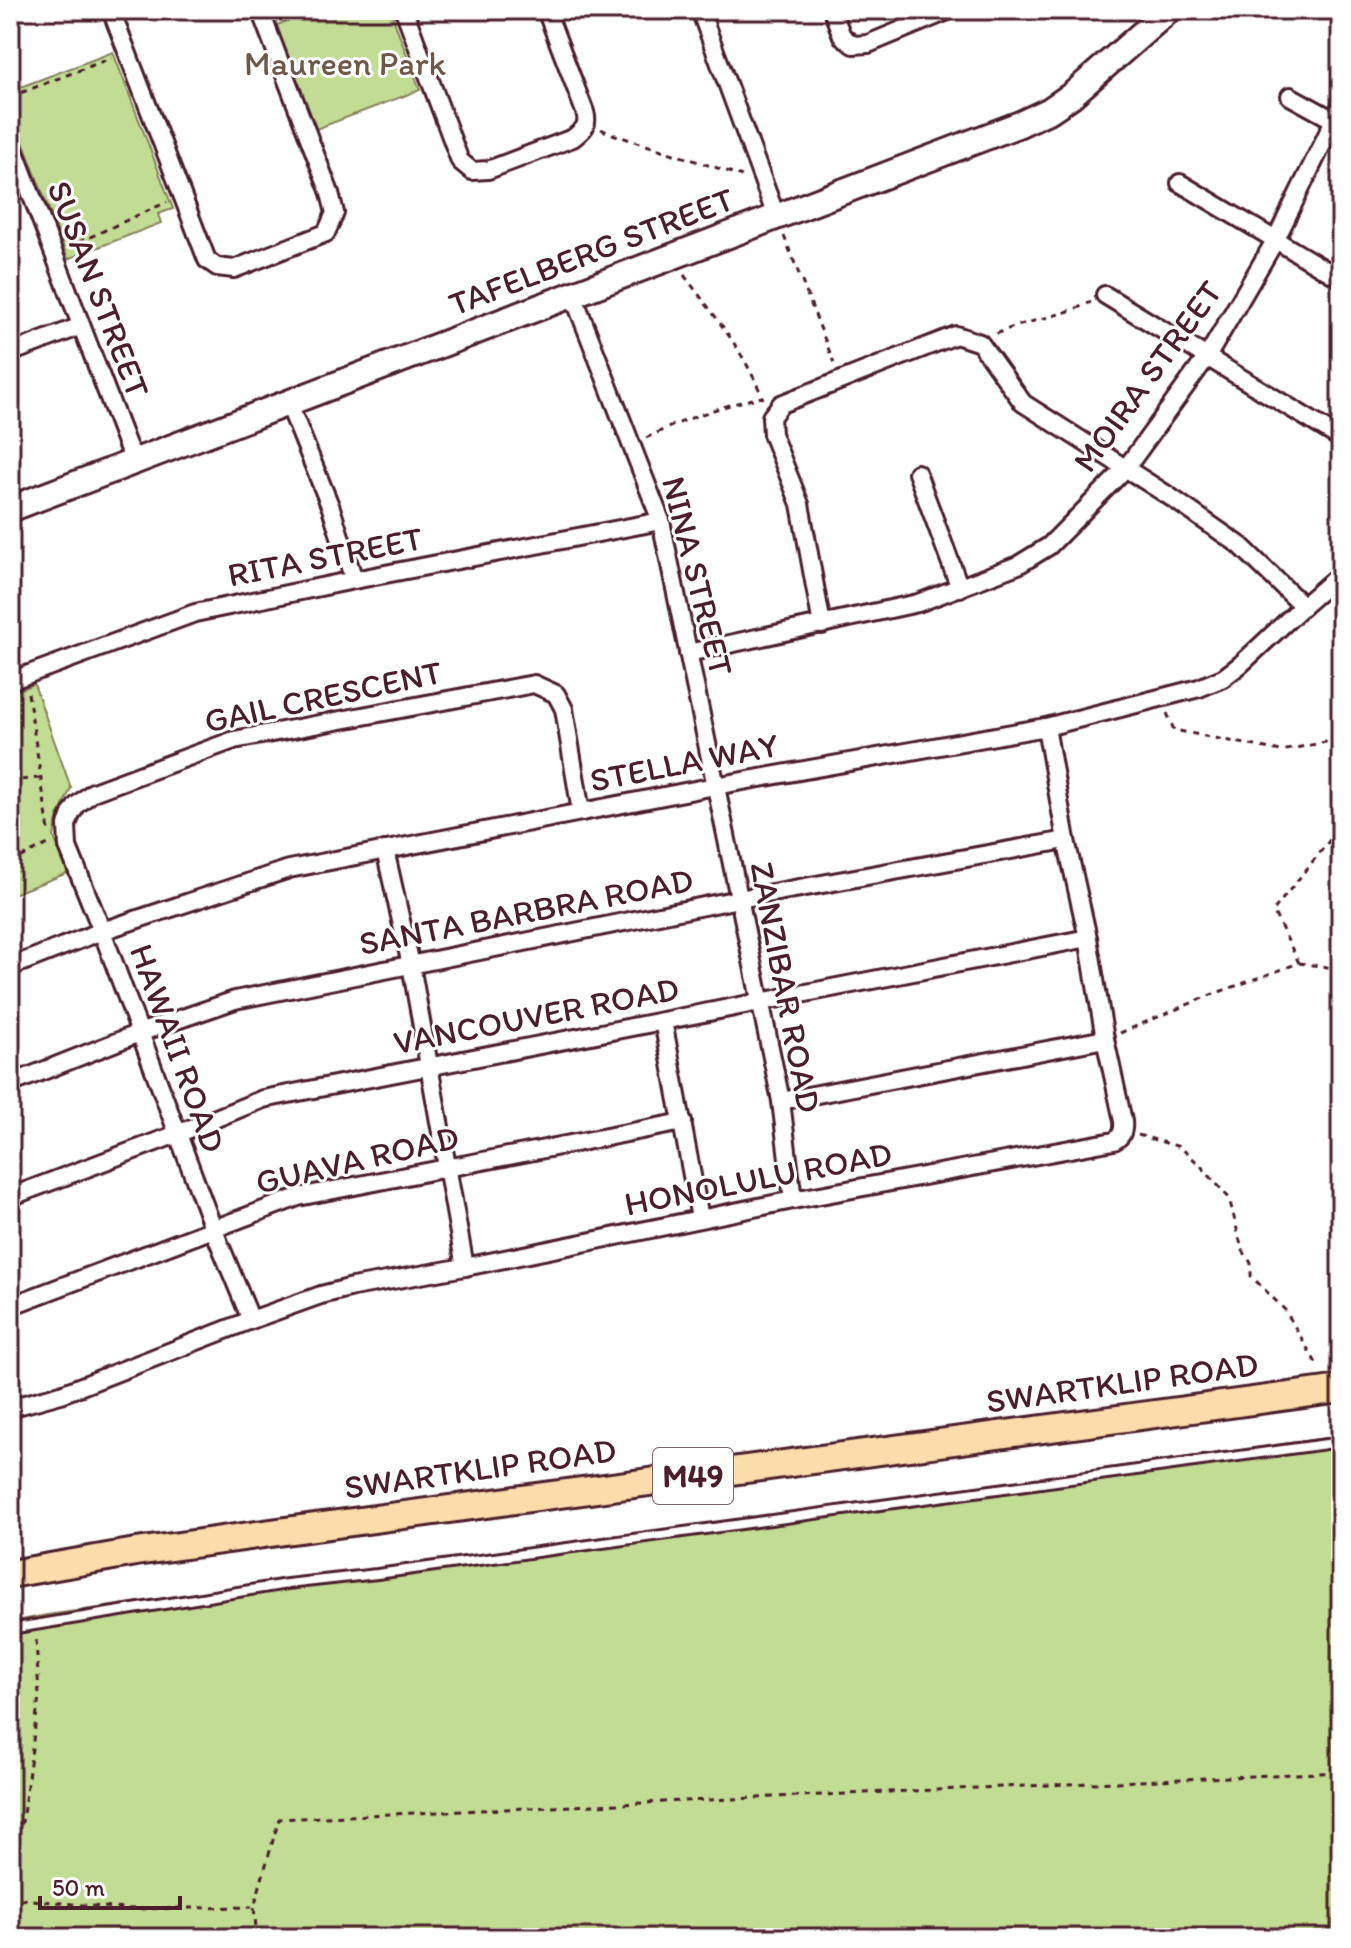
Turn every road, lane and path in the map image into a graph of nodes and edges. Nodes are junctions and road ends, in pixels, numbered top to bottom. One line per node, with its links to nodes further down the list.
1 (111, 10): 9 (street)
2 (260, 10): 17 (street)
3 (404, 10): 4 (street)
4 (546, 10)
5 (700, 10): 18 (street)
6 (832, 10): 7 (street)
7 (950, 10)
8 (1169, 10): 18 (street, TAFELBERG STREET)
9 (126, 52): 11 (path); 17 (street)
10 (1290, 96): 12 (street)
11 (10, 97)
12 (1339, 117): 19 (street, MOIRA STREET)
13 (594, 125): 15 (path)
14 (10, 139): 25 (street, SUSAN STREET)
15 (746, 178)
16 (1180, 183): 19 (street)
17 (181, 195): 20 (path)
18 (779, 222): 23 (street, TAFELBERG STREET); 29 (path)
19 (1276, 239): 22 (street); 28 (street, MOIRA STREET)
20 (63, 250)
21 (682, 267): 30 (path)
22 (1341, 279)
23 (573, 295): 31 (street, TAFELBERG STREET); 39 (street, NINA STREET)
24 (1105, 295): 26 (path); 28 (street)
25 (81, 326): 27 (street); 35 (street, SUSAN STREET)
26 (980, 343): 29 (street); 36 (street)
27 (10, 353)
28 (1207, 357): 33 (street); 36 (street, MOIRA STREET)
29 (841, 381): 32 (street)
30 (762, 397): 32 (path); 34 (path)
31 (288, 402): 35 (street, TAFELBERG STREET); 41 (street)
32 (771, 417): 44 (street)
33 (1340, 438)
34 (639, 441)
35 (135, 460): 38 (street, TAFELBERG STREET)
36 (1126, 468): 42 (street, MOIRA STREET); 43 (street)
37 (917, 473): 42 (street)
38 (10, 509)
39 (661, 521): 41 (street, RITA STREET); 45 (street, NINA STREET)
40 (1341, 573): 43 (street, STELLA WAY)
41 (354, 580): 46 (street, RITA STREET)
42 (960, 588): 44 (street, MOIRA STREET)
43 (1303, 606): 47 (street, STELLA WAY)
44 (822, 625): 45 (street, MOIRA STREET)
45 (688, 653): 52 (street, NINA STREET)
46 (18, 682): 50 (path)
47 (1161, 698): 48 (street, STELLA WAY); 49 (path)
48 (1046, 727): 52 (street, STELLA WAY); 56 (street)
49 (1341, 739)
50 (40, 778): 51 (path); 57 (path)
51 (10, 781)
52 (715, 786): 53 (street, STELLA WAY); 60 (street, ZANZIBAR ROAD)
53 (581, 812): 58 (street, STELLA WAY); 61 (street, GAIL CRESCENT)
54 (1341, 826): 63 (path)
55 (59, 839): 57 (path)
56 (1066, 840): 60 (street, SANTA BARBRA ROAD); 62 (street)
57 (50, 843): 59 (path)
58 (385, 850): 61 (street, STELLA WAY); 64 (street)
59 (11, 861)
60 (739, 899): 64 (street, SANTA BARBRA ROAD); 67 (street, ZANZIBAR ROAD)
61 (102, 931): 65 (street, STELLA WAY); 69 (street, HAWAII ROAD)
62 (1088, 938): 67 (street, VANCOUVER ROAD); 70 (street)
63 (1299, 963): 66 (path); 70 (path)
64 (411, 965): 69 (street, SANTA BARBRA ROAD); 71 (street)
65 (10, 967)
66 (1341, 969)
67 (760, 1002): 68 (street, VANCOUVER ROAD); 73 (street, ZANZIBAR ROAD)
68 (663, 1021): 71 (street, VANCOUVER ROAD); 74 (street)
69 (139, 1033): 72 (street, SANTA BARBRA ROAD); 76 (street, HAWAII ROAD)
70 (1105, 1039): 73 (street); 75 (street)
71 (428, 1067): 76 (street, VANCOUVER ROAD); 77 (street)
72 (10, 1084)
73 (781, 1101): 79 (street, ZANZIBAR ROAD)
74 (683, 1122): 77 (street, GUAVA ROAD); 80 (street)
75 (1123, 1131): 79 (street, HONOLULU ROAD); 85 (path)
76 (177, 1134): 78 (street, VANCOUVER ROAD); 81 (street, HAWAII ROAD)
77 (447, 1167): 81 (street, GUAVA ROAD); 82 (street)
78 (10, 1197)
79 (793, 1200): 80 (street, HONOLULU ROAD)
80 (700, 1218): 82 (street, HONOLULU ROAD)
81 (213, 1228): 83 (street, GUAVA ROAD); 84 (street, HAWAII ROAD)
82 (465, 1267): 84 (street, HONOLULU ROAD)
83 (10, 1306)
84 (251, 1320): 86 (street, HONOLULU ROAD)
85 (1333, 1390): 88 (main road, SWARTKLIP ROAD / M49)
86 (10, 1408)
87 (1341, 1442): 89 (lane)
88 (10, 1574)
89 (35, 1625): 90 (lane); 92 (path)
90 (10, 1629)
91 (1341, 1772): 94 (path)
92 (10, 1846)
93 (10, 1893): 94 (path)
94 (254, 1907): 95 (path)
95 (257, 1938)

